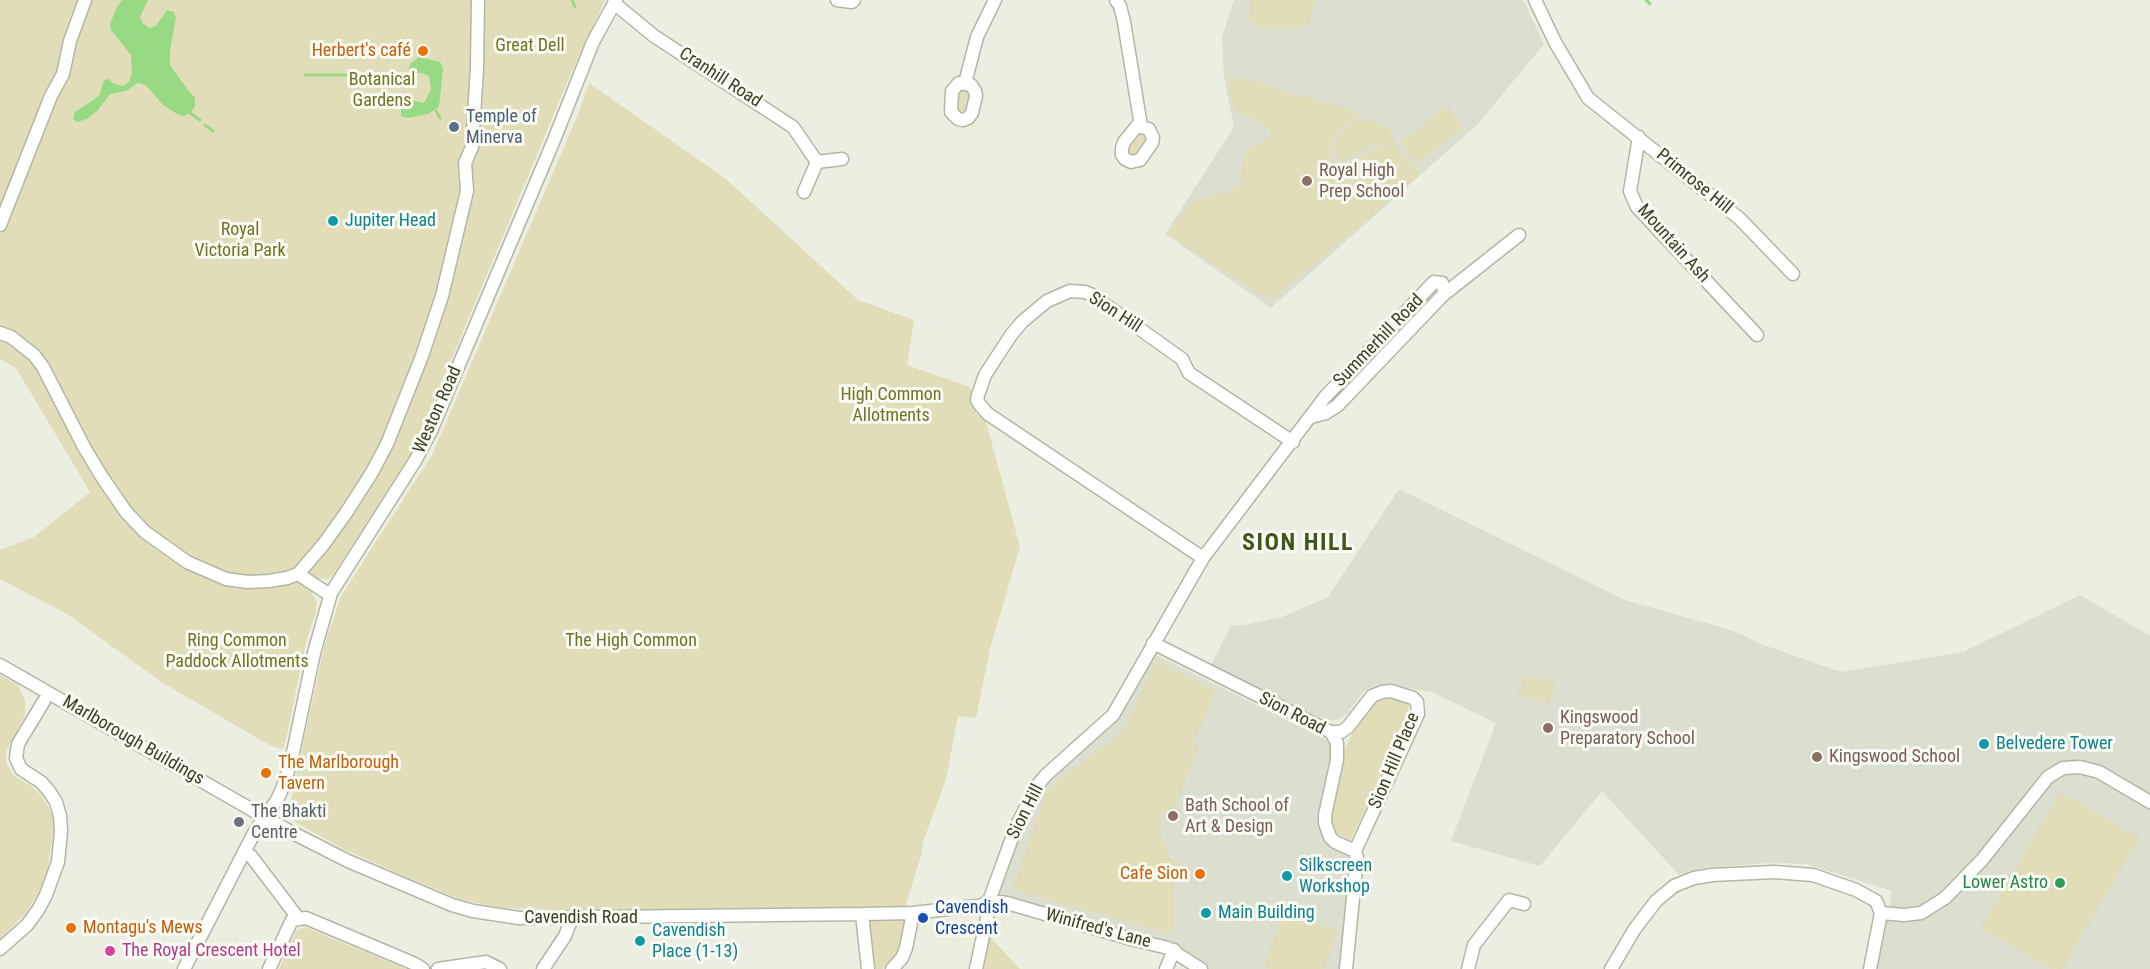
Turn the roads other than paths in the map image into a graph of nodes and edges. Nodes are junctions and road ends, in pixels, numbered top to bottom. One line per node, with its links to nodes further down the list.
1 (85, 0): 15 (street)
2 (478, 0): 22 (street)
3 (837, 0): 8 (street)
4 (995, 0): 9 (street)
5 (1116, 0): 10 (street)
6 (1535, 0): 11 (street, Primrose Hill)
7 (615, 1): 13 (street, Cranhill Road); 23 (street, Weston Road)
8 (855, 4)
9 (965, 83)
10 (1140, 126)
11 (1639, 137): 17 (street, Primrose Hill); 19 (street, Mountain Ash)
12 (842, 159): 13 (street)
13 (817, 162): 14 (street)
14 (804, 192)
15 (0, 225)
16 (1519, 235): 20 (street, Summerhill Road)
17 (1793, 274)
18 (0, 333): 22 (street)
19 (1757, 335)
20 (1293, 442): 21 (street, Sion Hill); 21 (street, Sion Hill)
21 (1203, 558): 24 (street, Sion Hill)
22 (298, 574): 23 (street)
23 (330, 595): 29 (street, Weston Road)
24 (1153, 643): 27 (street, Sion Road); 32 (street, Sion Hill)
25 (0, 665): 29 (street, Marlborough Buildings)
26 (44, 701): 39 (street)
27 (1330, 732): 30 (street, Sion Road); 30 (street, Sion Hill Place)
28 (2150, 802): 35 (street)
29 (265, 817): 31 (street, Weston Road); 38 (street, Cavendish Road)
30 (1355, 851): 52 (street)
31 (244, 853): 37 (street); 41 (street, Weston Road)
32 (987, 903): 34 (street, Cavendish Road); 40 (street, Winifred's Lane); 49 (street, Sion Hill)
33 (1524, 904): 53 (street)
34 (913, 913): 36 (street, Cavendish Road); 48 (street)
35 (1881, 913): 54 (street); 55 (street)
36 (862, 914): 38 (street, Cavendish Road); 47 (street)
37 (298, 918): 42 (street); 43 (street)
38 (572, 918): 46 (street)
39 (0, 949)
40 (1174, 950): 50 (street); 51 (street, Winifred's Lane)
41 (184, 969)
42 (269, 969)
43 (423, 969)
44 (438, 969): 45 (street)
45 (500, 969)
46 (543, 969)
47 (868, 969)
48 (892, 969)
49 (976, 969)
50 (1166, 969)
51 (1201, 969)
52 (1346, 969)
53 (1468, 969)
54 (1611, 969)
55 (1870, 969)

